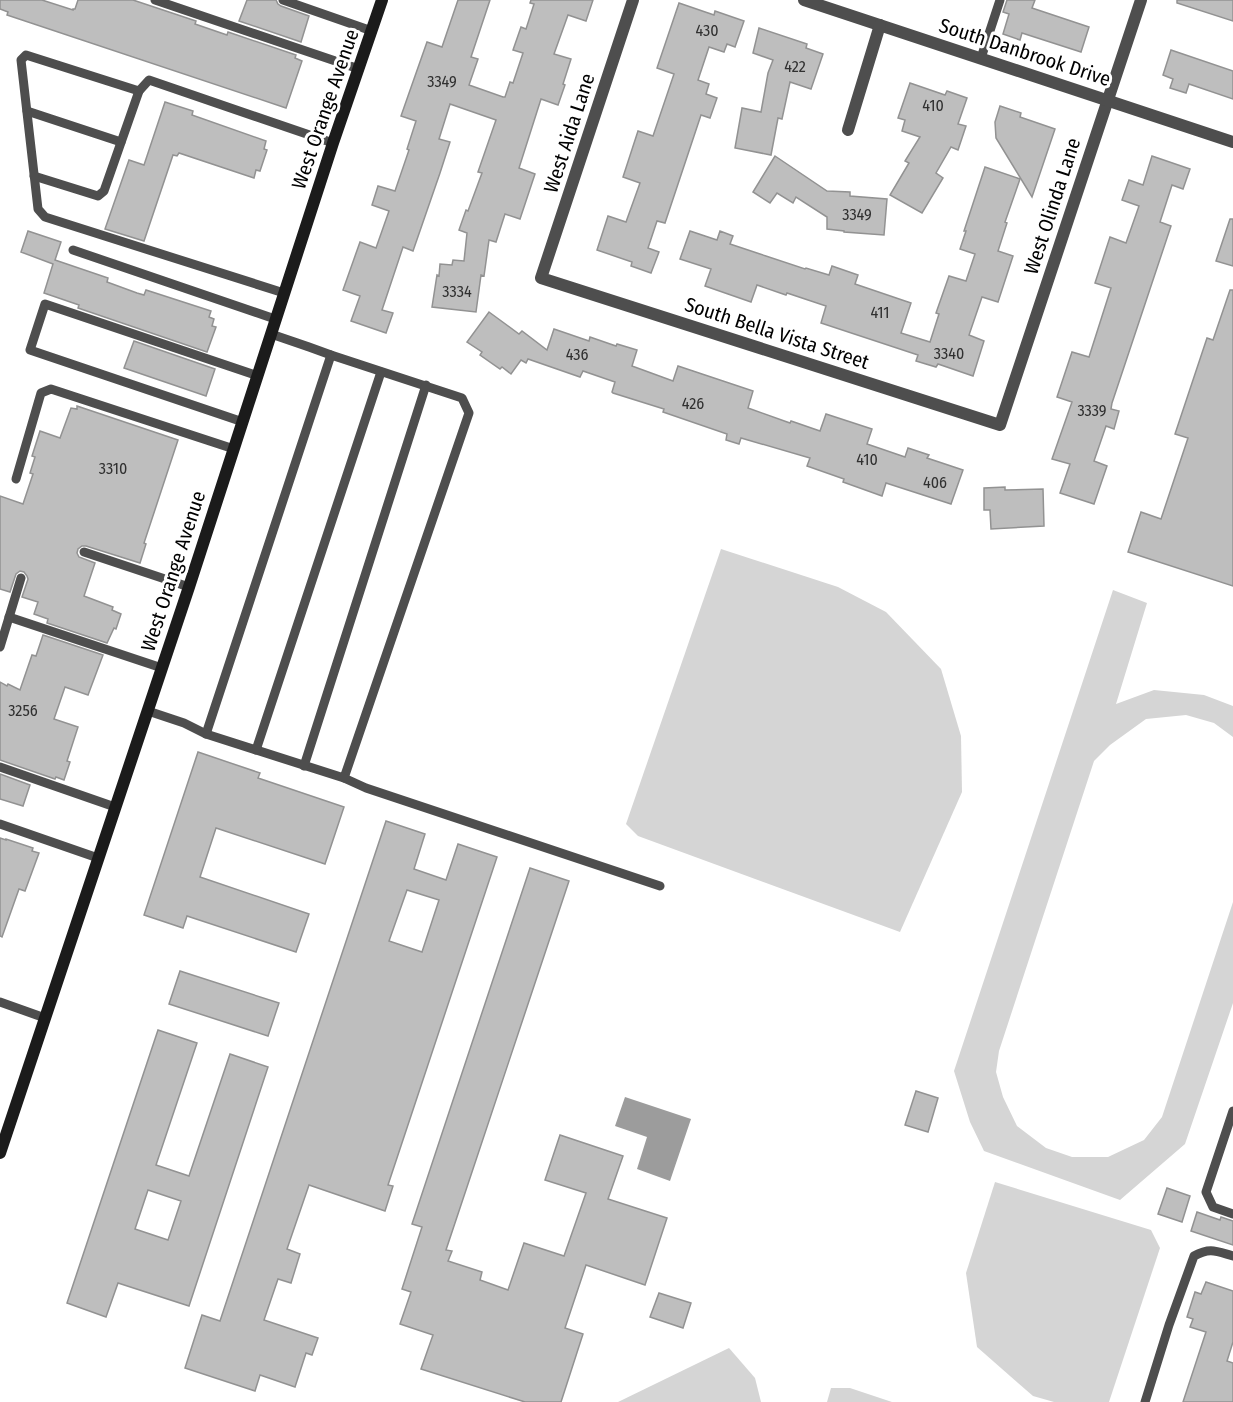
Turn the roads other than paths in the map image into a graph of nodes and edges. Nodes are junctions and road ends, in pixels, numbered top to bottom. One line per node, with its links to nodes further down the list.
1 (155, 0): 11 (lane)
2 (283, 0): 9 (lane)
3 (382, 0): 9 (main road, West Orange Avenue)
4 (633, 0): 21 (street, West Aida Lane)
5 (804, 0): 8 (street, South Danbrook Drive)
6 (1000, 0): 10 (lane)
7 (1141, 0): 13 (street, West Olinda Lane)
8 (880, 25): 10 (street, South Danbrook Drive); 15 (street)
9 (372, 31): 11 (main road, West Orange Avenue)
10 (981, 58): 13 (street, South Danbrook Drive)
11 (359, 69): 18 (main road, West Orange Avenue)
12 (139, 91): 14 (lane); 16 (lane); 18 (lane)
13 (1108, 100): 17 (street, South Danbrook Drive); 30 (street, West Olinda Lane)
14 (27, 111): 16 (lane); 19 (lane)
15 (848, 130)
16 (121, 142): 19 (lane)
17 (1233, 142)
18 (333, 143): 22 (main road, West Orange Avenue)
19 (34, 176): 22 (lane)
20 (73, 250): 23 (lane)
21 (541, 278): 30 (street, South Bella Vista Street)
22 (284, 293): 23 (main road, West Orange Avenue)
23 (275, 319): 24 (main road, West Orange Avenue)
24 (271, 334): 25 (lane); 27 (main road, West Orange Avenue)
25 (331, 356): 26 (lane); 40 (lane)
26 (381, 372): 28 (lane); 41 (lane)
27 (258, 376): 29 (main road, West Orange Avenue); 29 (lane)
28 (426, 386): 42 (lane); 44 (lane)
29 (243, 422): 31 (main road, West Orange Avenue)
30 (1000, 425)
31 (234, 449): 32 (lane); 35 (main road, West Orange Avenue)
32 (16, 479)
33 (84, 552): 35 (lane)
34 (21, 578): 36 (lane)
35 (189, 587): 38 (main road, West Orange Avenue)
36 (9, 617): 37 (lane); 38 (lane)
37 (0, 647)
38 (162, 668): 39 (main road, West Orange Avenue)
39 (148, 711): 40 (lane); 45 (main road, West Orange Avenue)
40 (206, 734): 41 (lane)
41 (256, 750): 42 (lane)
42 (304, 766): 44 (lane)
43 (0, 767): 45 (lane)
44 (344, 778): 48 (lane)
45 (115, 807): 47 (main road, West Orange Avenue)
46 (0, 824): 47 (lane)
47 (98, 858): 50 (main road, West Orange Avenue)
48 (660, 886)
49 (0, 1002): 50 (lane)
50 (45, 1018): 54 (main road, West Orange Avenue)
51 (1233, 1111): 52 (lane)
52 (1222, 1144): 53 (lane); 55 (lane)
53 (1233, 1148)
54 (0, 1153)
55 (1233, 1214)
56 (1233, 1256): 57 (lane)
57 (1144, 1402)

